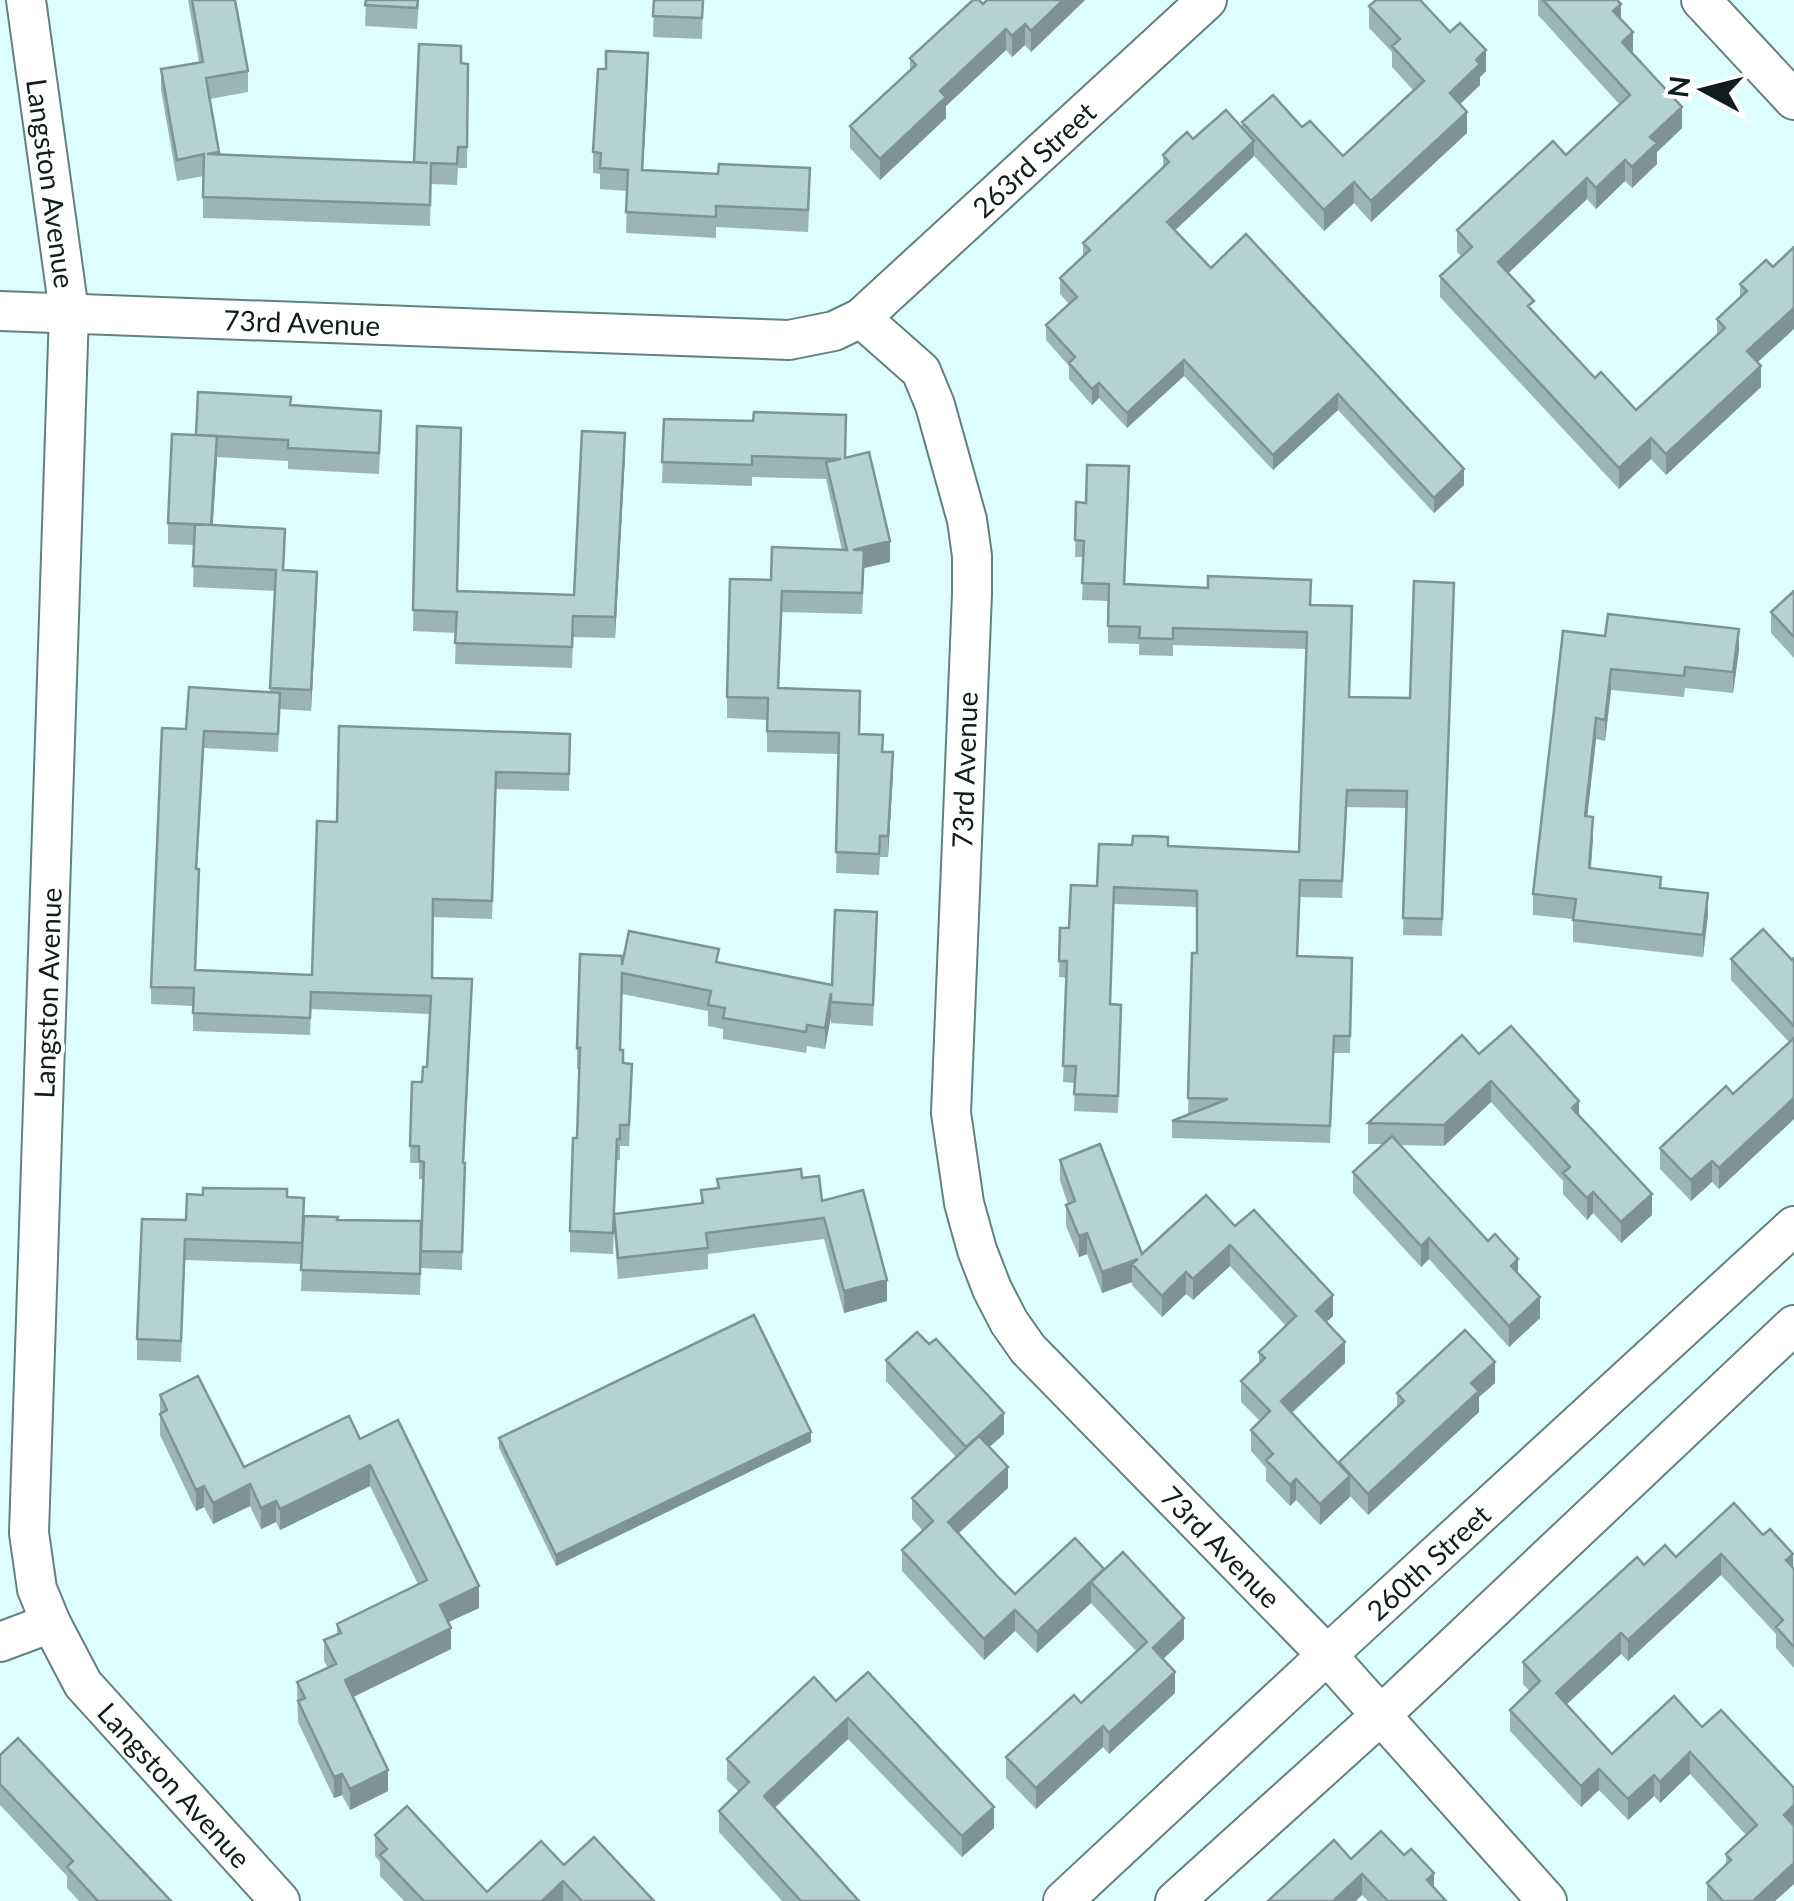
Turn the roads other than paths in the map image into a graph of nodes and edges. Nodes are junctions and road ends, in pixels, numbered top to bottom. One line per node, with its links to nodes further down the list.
1 (26, 0): 6 (street, Langston Avenue)
2 (1206, 0): 7 (street, 263rd Street)
3 (1701, 0): 4 (street)
4 (1794, 100)
5 (0, 311): 6 (street, 73rd Avenue)
6 (69, 312): 7 (street, 73rd Avenue); 10 (street, Langston Avenue)
7 (860, 318): 12 (street, 73rd Avenue)
8 (1794, 1226): 12 (street, 260th Street)
9 (1794, 1326): 13 (street)
10 (52, 1623): 11 (street); 14 (street, Langston Avenue)
11 (0, 1642)
12 (1327, 1654): 13 (street, 73rd Avenue); 15 (street, 260th Street)
13 (1381, 1715): 16 (street); 17 (street, 73rd Avenue)
14 (280, 1901)
15 (1063, 1901)
16 (1175, 1901)
17 (1547, 1901)

